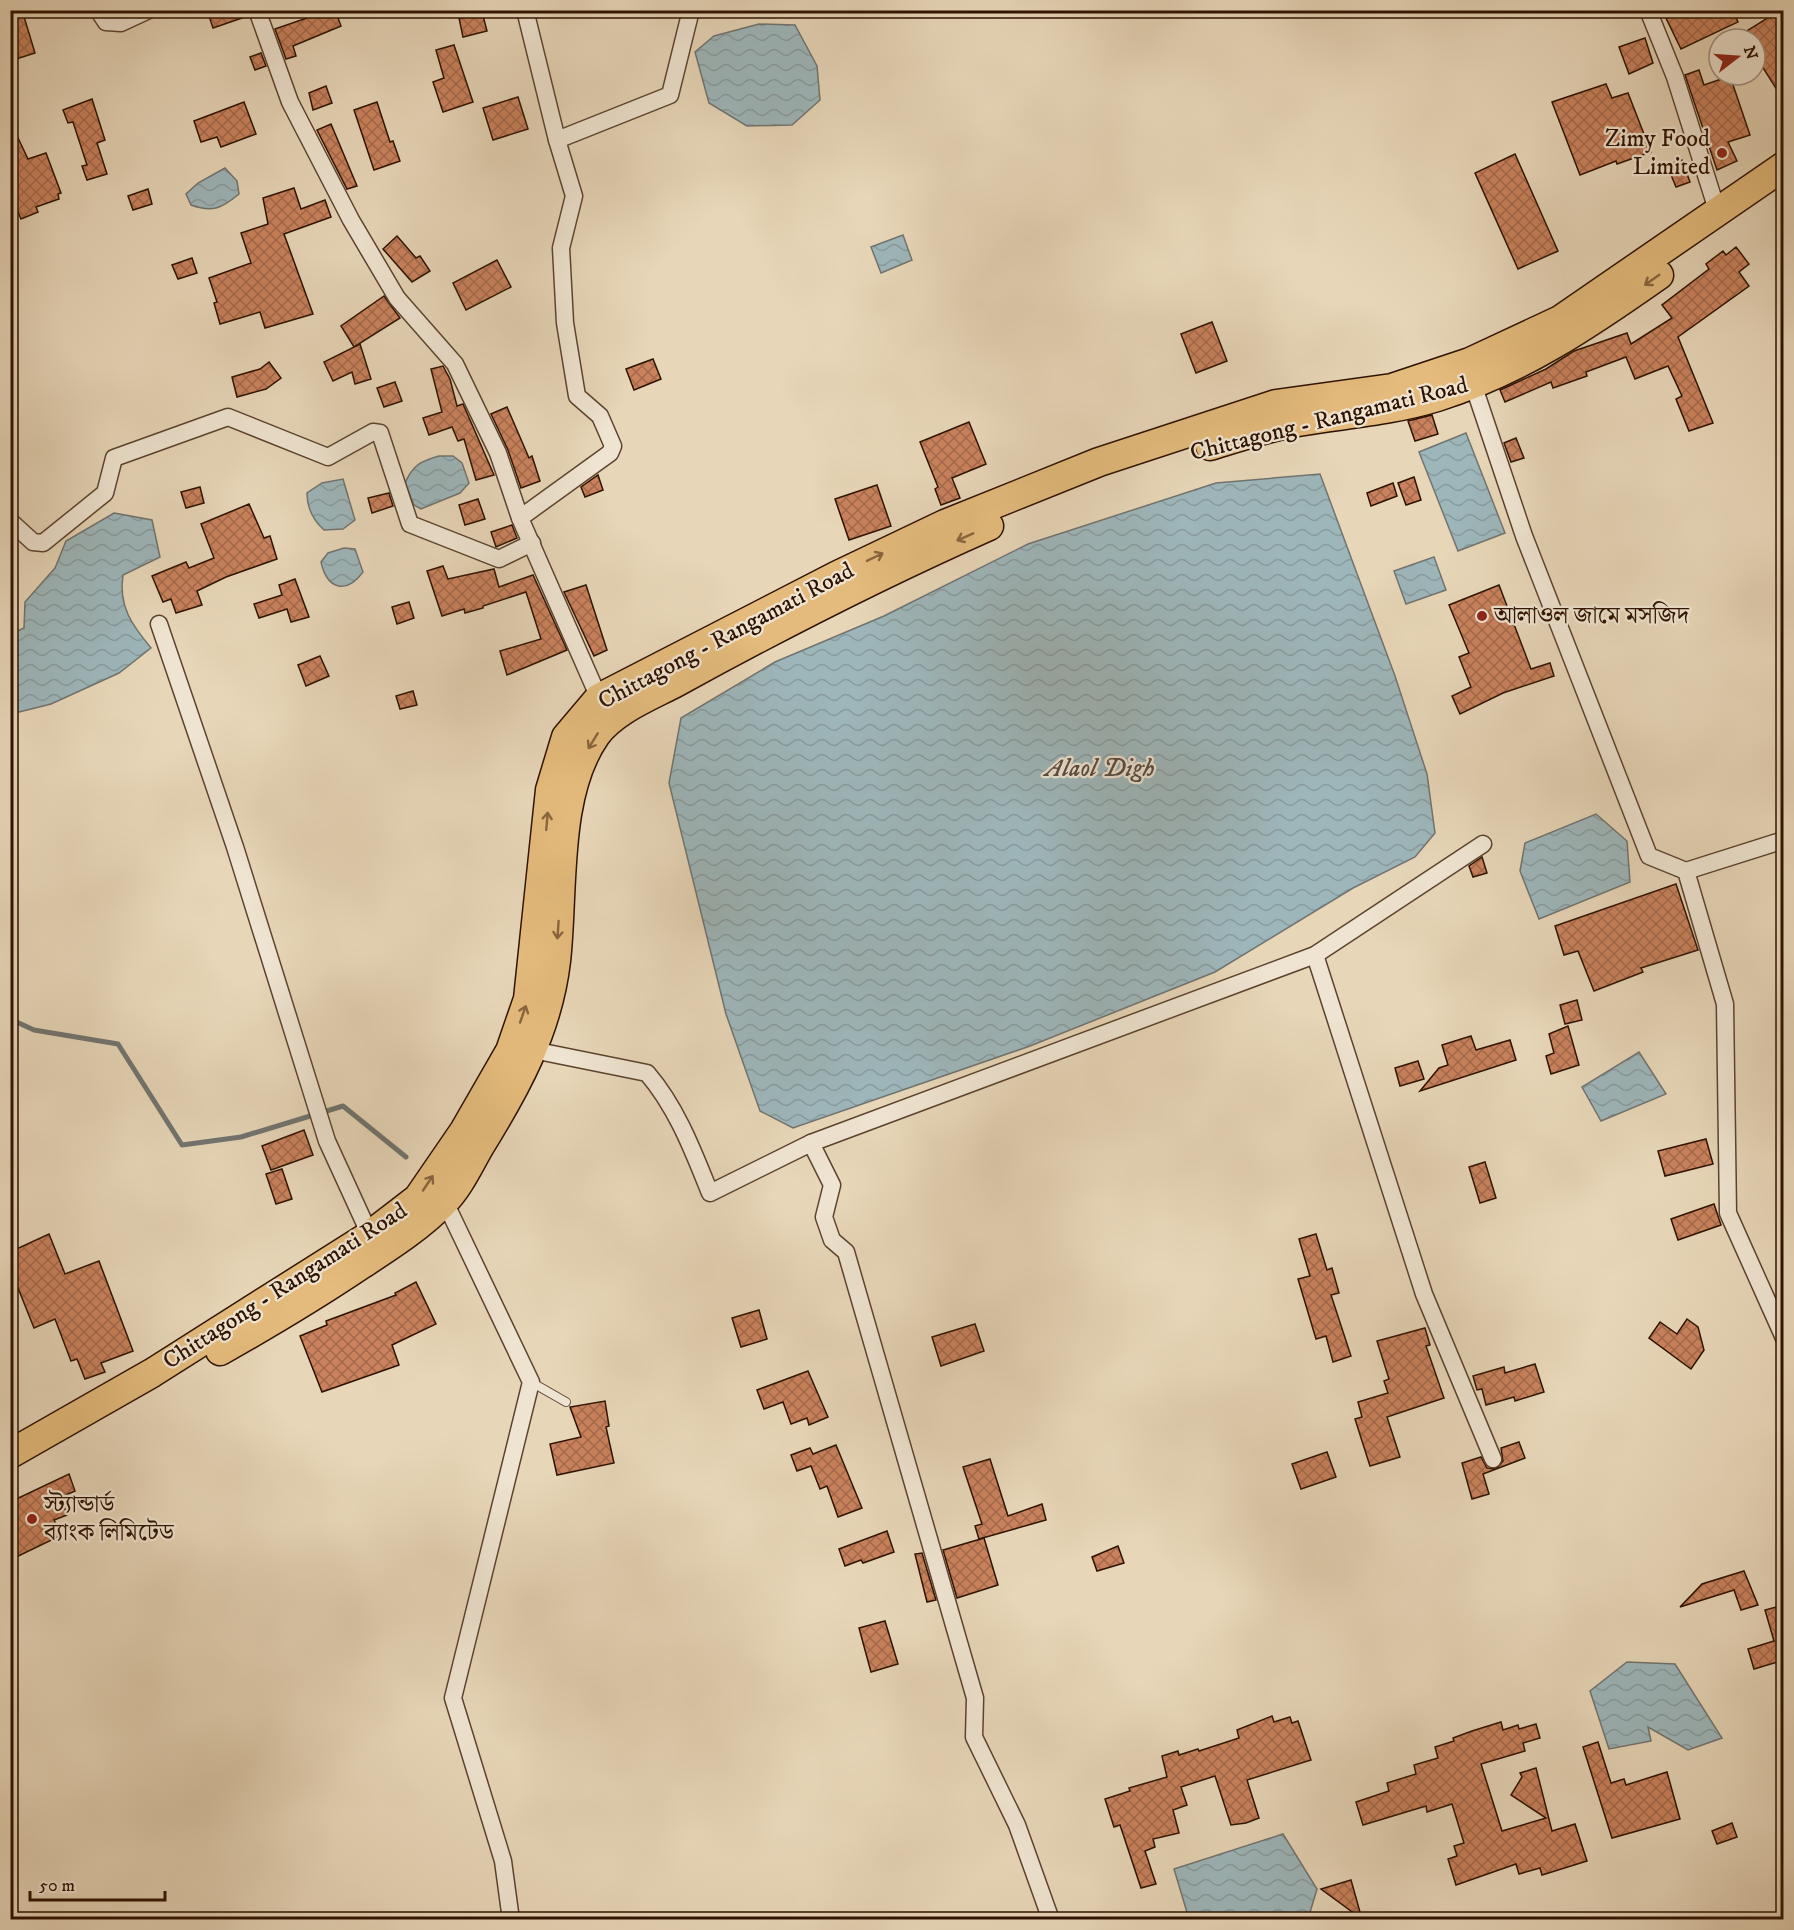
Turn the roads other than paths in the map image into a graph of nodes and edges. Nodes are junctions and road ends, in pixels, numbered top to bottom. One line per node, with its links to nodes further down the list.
1 (99, 10): 2 (street)
2 (149, 10)
3 (257, 10): 12 (street)
4 (525, 10): 7 (street)
5 (691, 10): 7 (street)
6 (1648, 10): 10 (street)
7 (557, 140): 12 (street)
8 (1784, 166): 10 (highway, Chittagong - Rangamati Road)
9 (1784, 182): 11 (highway, Chittagong - Rangamati Road, one-way to 11)
10 (1718, 210): 16 (highway, Chittagong - Rangamati Road, one-way to 10)
11 (1473, 384): 19 (street); 21 (highway, Chittagong - Rangamati Road, one-way to 21)
12 (520, 518): 14 (street)
13 (10, 521): 14 (street)
14 (532, 543): 16 (street)
15 (159, 624): 24 (street)
16 (599, 698): 24 (highway, Chittagong - Rangamati Road, one-way to 16)
17 (1784, 840): 19 (street)
18 (1483, 844): 20 (street)
19 (1686, 871): 25 (street)
20 (1315, 955): 22 (street); 29 (street)
21 (533, 1050): 22 (street); 23 (highway, Chittagong - Rangamati Road)
22 (811, 1143): 32 (street)
23 (445, 1202): 26 (street); 30 (highway, Chittagong - Rangamati Road)
24 (370, 1235): 28 (highway, Chittagong - Rangamati Road)
25 (1784, 1338)
26 (531, 1382): 27 (lane); 31 (street)
27 (566, 1402)
28 (10, 1454)
29 (1493, 1459)
30 (10, 1472)
31 (511, 1920)
32 (1051, 1920)

